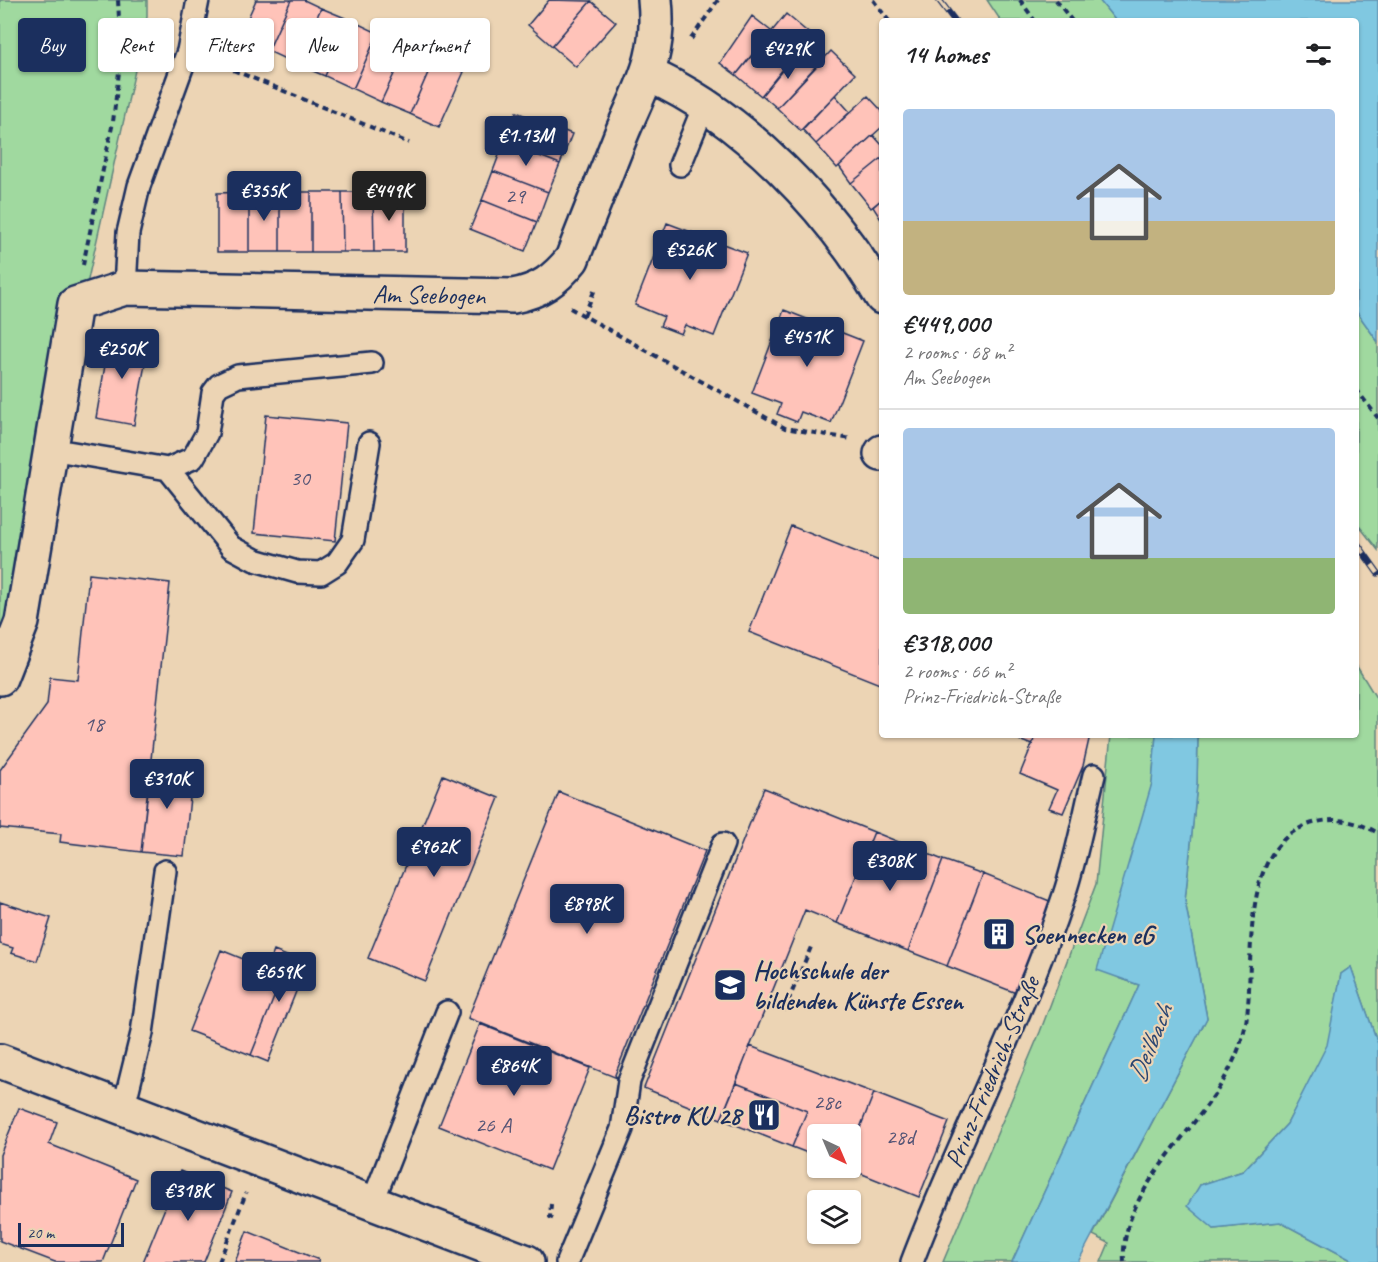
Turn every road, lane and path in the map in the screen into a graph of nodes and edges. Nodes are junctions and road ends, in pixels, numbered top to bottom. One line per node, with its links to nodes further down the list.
1 (118, 0): 19 (path)
2 (198, 0): 7 (lane)
3 (655, 0): 13 (street, Am Seebogen)
4 (873, 0): 8 (path)
5 (1020, 0): 9 (path)
6 (1056, 0): 10 (path)
7 (194, 18)
8 (887, 18)
9 (1033, 18)
10 (1070, 18)
11 (186, 57): 17 (lane)
12 (238, 72): 15 (path)
13 (649, 75): 14 (street); 17 (street, Am Seebogen)
14 (708, 106): 16 (lane); 18 (street)
15 (409, 143)
16 (680, 165)
17 (124, 288): 19 (street, Am Seebogen)
18 (879, 292)
19 (75, 304): 25 (street)
20 (575, 311): 26 (path)
21 (372, 363): 27 (lane)
22 (1359, 393): 23 (path)
23 (1378, 418)
24 (369, 442): 27 (lane)
25 (50, 449): 27 (lane); 28 (street)
26 (879, 452)
27 (168, 469)
28 (0, 678)
29 (1094, 775): 45 (lane, Prinz-Friedrich-Straße)
30 (1378, 833): 46 (path)
31 (723, 844): 44 (lane)
32 (165, 871): 37 (lane)
33 (811, 947): 34 (path)
34 (784, 1011)
35 (447, 1012): 39 (lane)
36 (0, 1061): 37 (street)
37 (123, 1106): 38 (street)
38 (259, 1160): 39 (street); 42 (path)
39 (373, 1201): 43 (street)
40 (552, 1204): 41 (path)
41 (558, 1221)
42 (219, 1262)
43 (527, 1262)
44 (567, 1262)
45 (912, 1262)
46 (1124, 1262)

